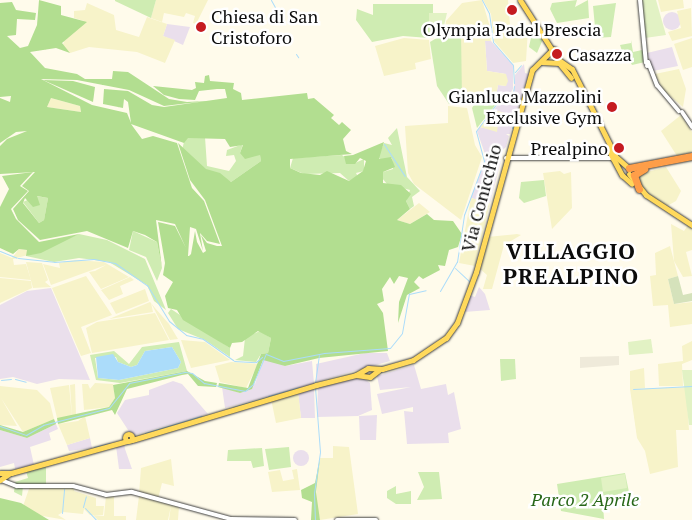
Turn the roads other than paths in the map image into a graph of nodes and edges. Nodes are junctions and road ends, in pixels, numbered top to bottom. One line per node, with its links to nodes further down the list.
1 (521, 0): 3 (main road)
2 (640, 0): 4 (street)
3 (552, 58): 5 (main road, Via Conicchio); 7 (main road)
4 (692, 127)
5 (510, 145): 6 (street); 9 (main road, Via Conicchio)
6 (520, 157): 7 (street); 9 (street)
7 (612, 157): 11 (main road); 12 (main road)
8 (692, 157): 10 (highway); 11 (highway)
9 (506, 158): 16 (main road, Via Conicchio)
10 (657, 166): 11 (highway); 13 (highway)
11 (627, 171): 12 (main road); 13 (main road)
12 (632, 184): 14 (main road)
13 (640, 189): 14 (main road)
14 (671, 212): 15 (main road)
15 (692, 225)
16 (3, 477): 17 (street)
17 (295, 520)
18 (337, 520): 19 (street)
19 (376, 520)

